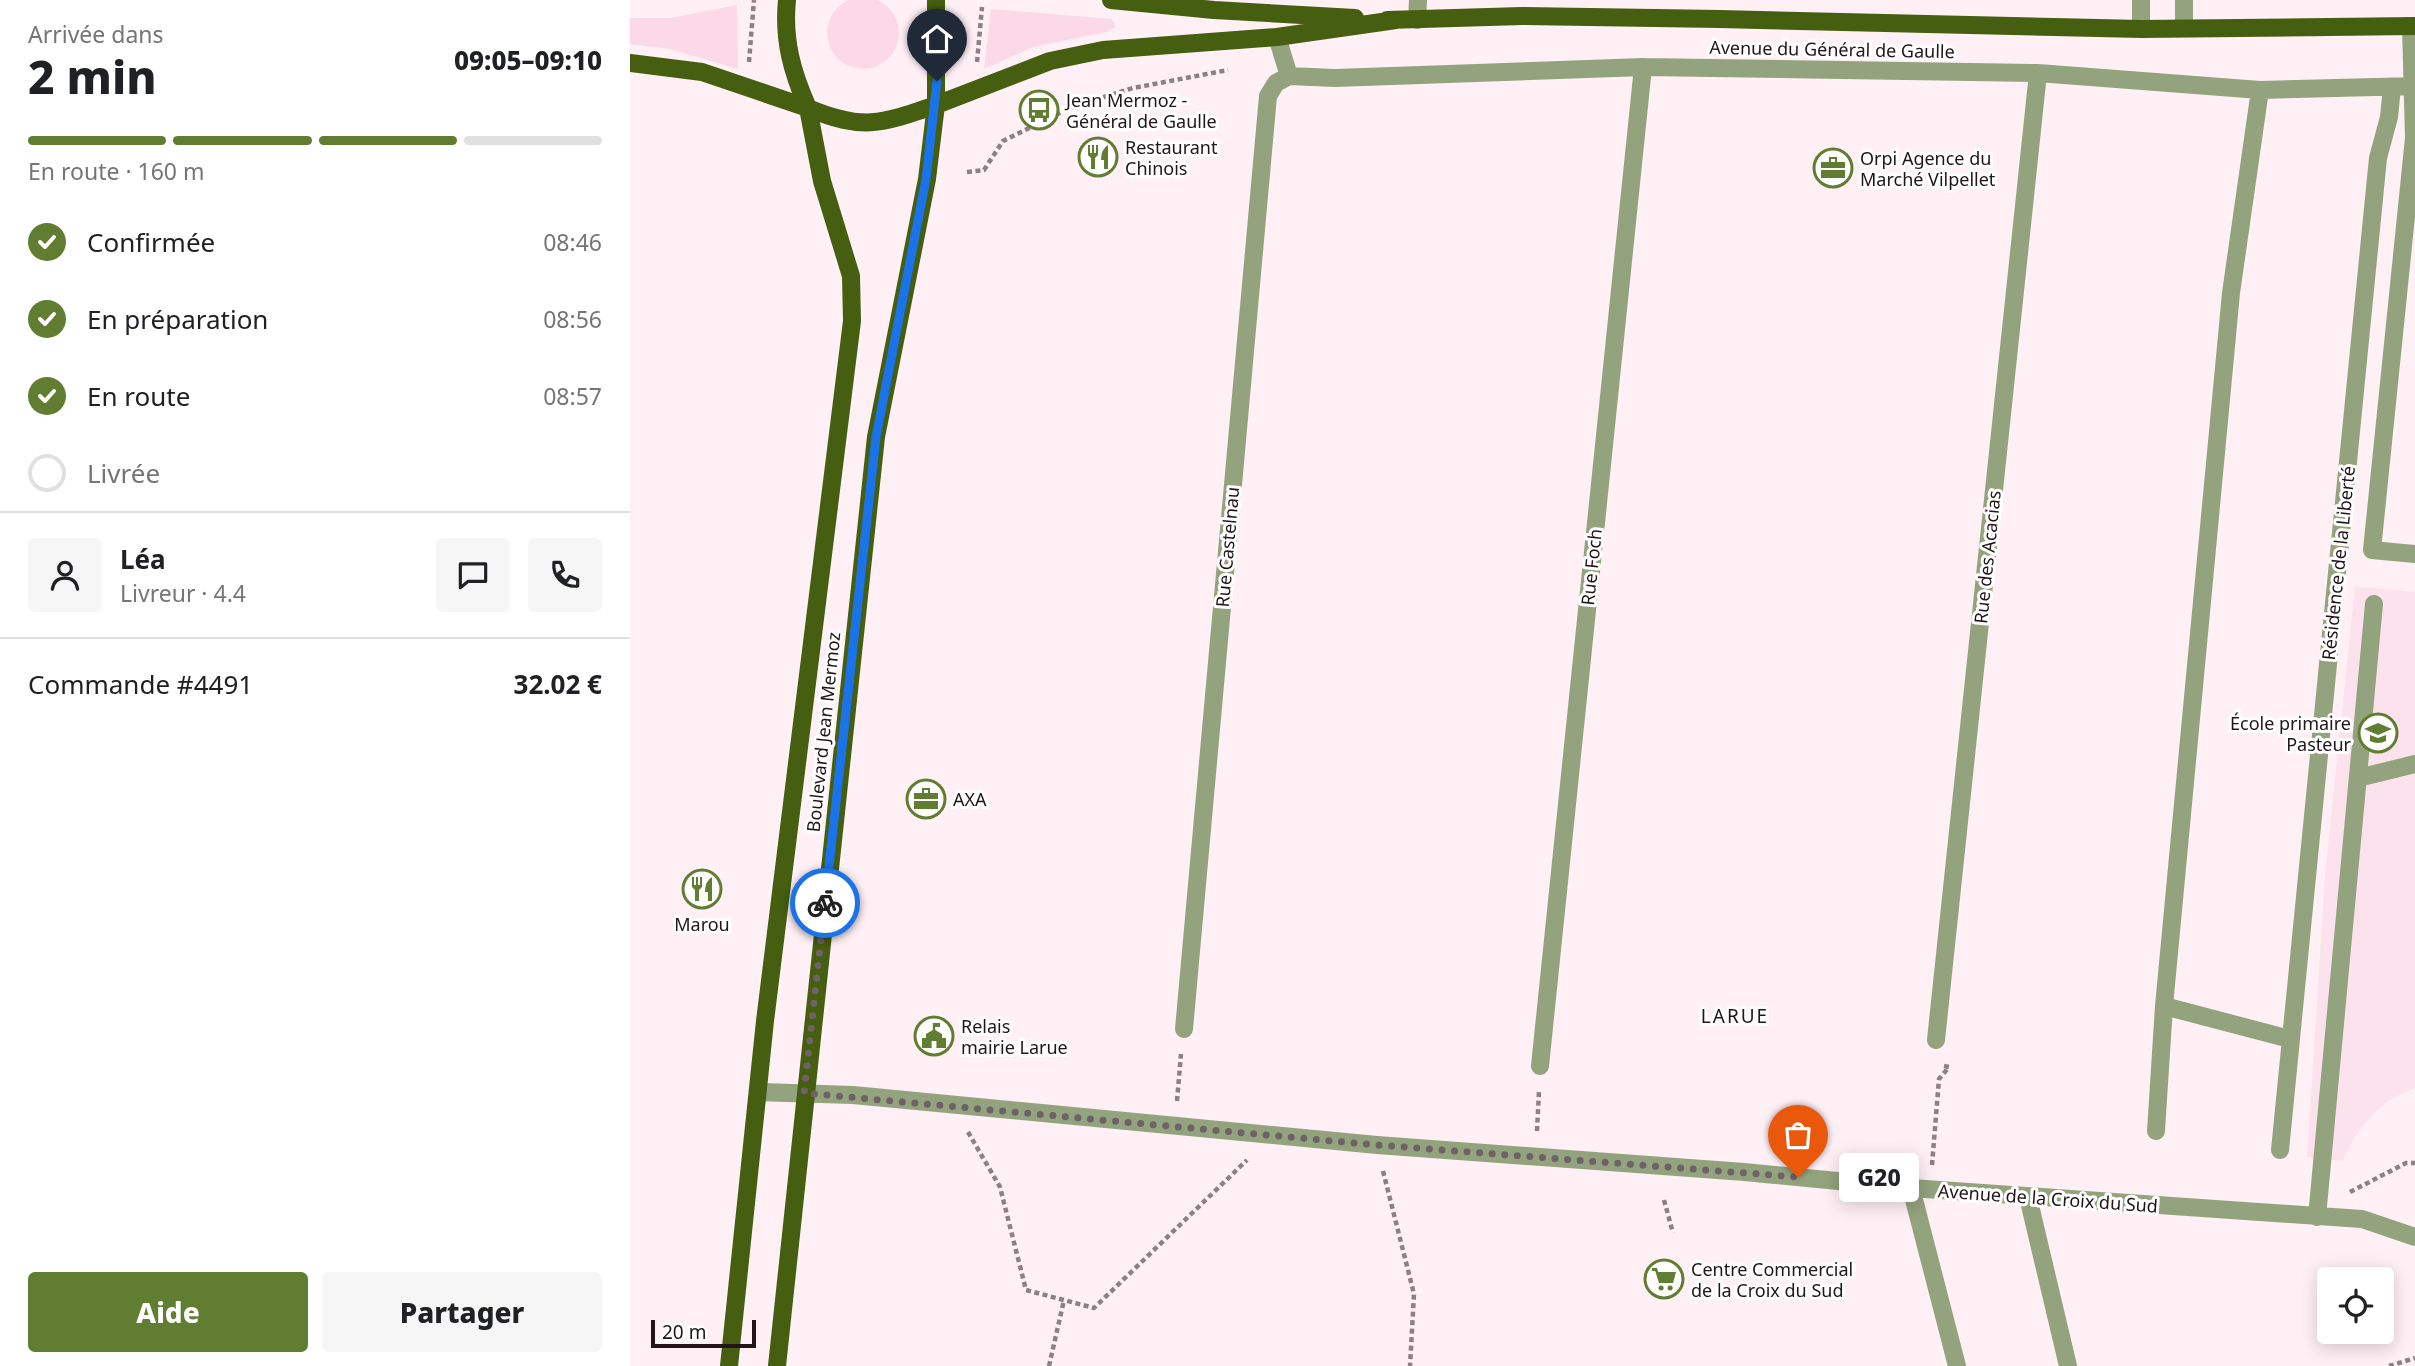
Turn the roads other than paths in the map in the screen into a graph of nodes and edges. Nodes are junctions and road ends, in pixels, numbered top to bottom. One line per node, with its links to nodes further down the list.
1 (788, 0): 21 (main road, Boulevard Jean Mermoz)
2 (936, 0): 20 (main road, Boulevard Jean Mermoz)
3 (1111, 0): 7 (main road, Avenue du Général de Gaulle)
4 (1418, 0): 8 (street)
5 (2141, 0): 11 (street)
6 (2184, 0): 10 (street)
7 (1396, 20): 8 (main road, Avenue du Général de Gaulle); 12 (main road, Avenue du Général de Gaulle)
8 (1417, 20): 11 (main road, Avenue du Général de Gaulle)
9 (2413, 26): 10 (main road, Avenue du Général de Gaulle); 17 (street)
10 (2184, 27): 11 (main road, Avenue du Général de Gaulle)
11 (2141, 29)
12 (1277, 37): 16 (street); 20 (main road, Avenue du Général de Gaulle)
13 (630, 63): 21 (main road)
14 (1643, 67): 15 (street, Avenue du Général de Gaulle); 16 (street, Avenue du Général de Gaulle); 30 (street, Rue Foch)
15 (2038, 73): 19 (street, Avenue du Général de Gaulle); 29 (street, Rue des Acacias)
16 (1289, 76): 27 (street, Rue Castelnau)
17 (2414, 86): 18 (street, Avenue du Général de Gaulle); 22 (street)
18 (2392, 87): 19 (street, Avenue du Général de Gaulle); 28 (street, Résidence de la Liberté)
19 (2260, 90): 26 (street)
20 (936, 105): 21 (main road); 32 (main road, Boulevard Jean Mermoz)
21 (808, 108): 31 (main road, Boulevard Jean Mermoz)
22 (2415, 554)
23 (2374, 604): 25 (street)
24 (2415, 764): 25 (street)
25 (2358, 778): 37 (street)
26 (2164, 1006): 28 (street); 33 (street)
27 (1184, 1029)
28 (2290, 1039): 34 (street, Résidence de la Liberté)
29 (1936, 1040)
30 (1540, 1066)
31 (758, 1092): 32 (street, Avenue de la Croix du Sud); 39 (main road, Boulevard Jean Mermoz)
32 (804, 1093): 35 (street, Avenue de la Croix du Sud); 40 (main road, Boulevard Jean Mermoz)
33 (2156, 1131)
34 (2280, 1150)
35 (1911, 1188): 36 (street, Avenue de la Croix du Sud); 41 (street)
36 (2028, 1197): 37 (street, Avenue de la Croix du Sud); 42 (street)
37 (2317, 1217): 38 (street, Avenue de la Croix du Sud)
38 (2415, 1237)
39 (729, 1366)
40 (776, 1366)
41 (1957, 1366)
42 (2068, 1366)

